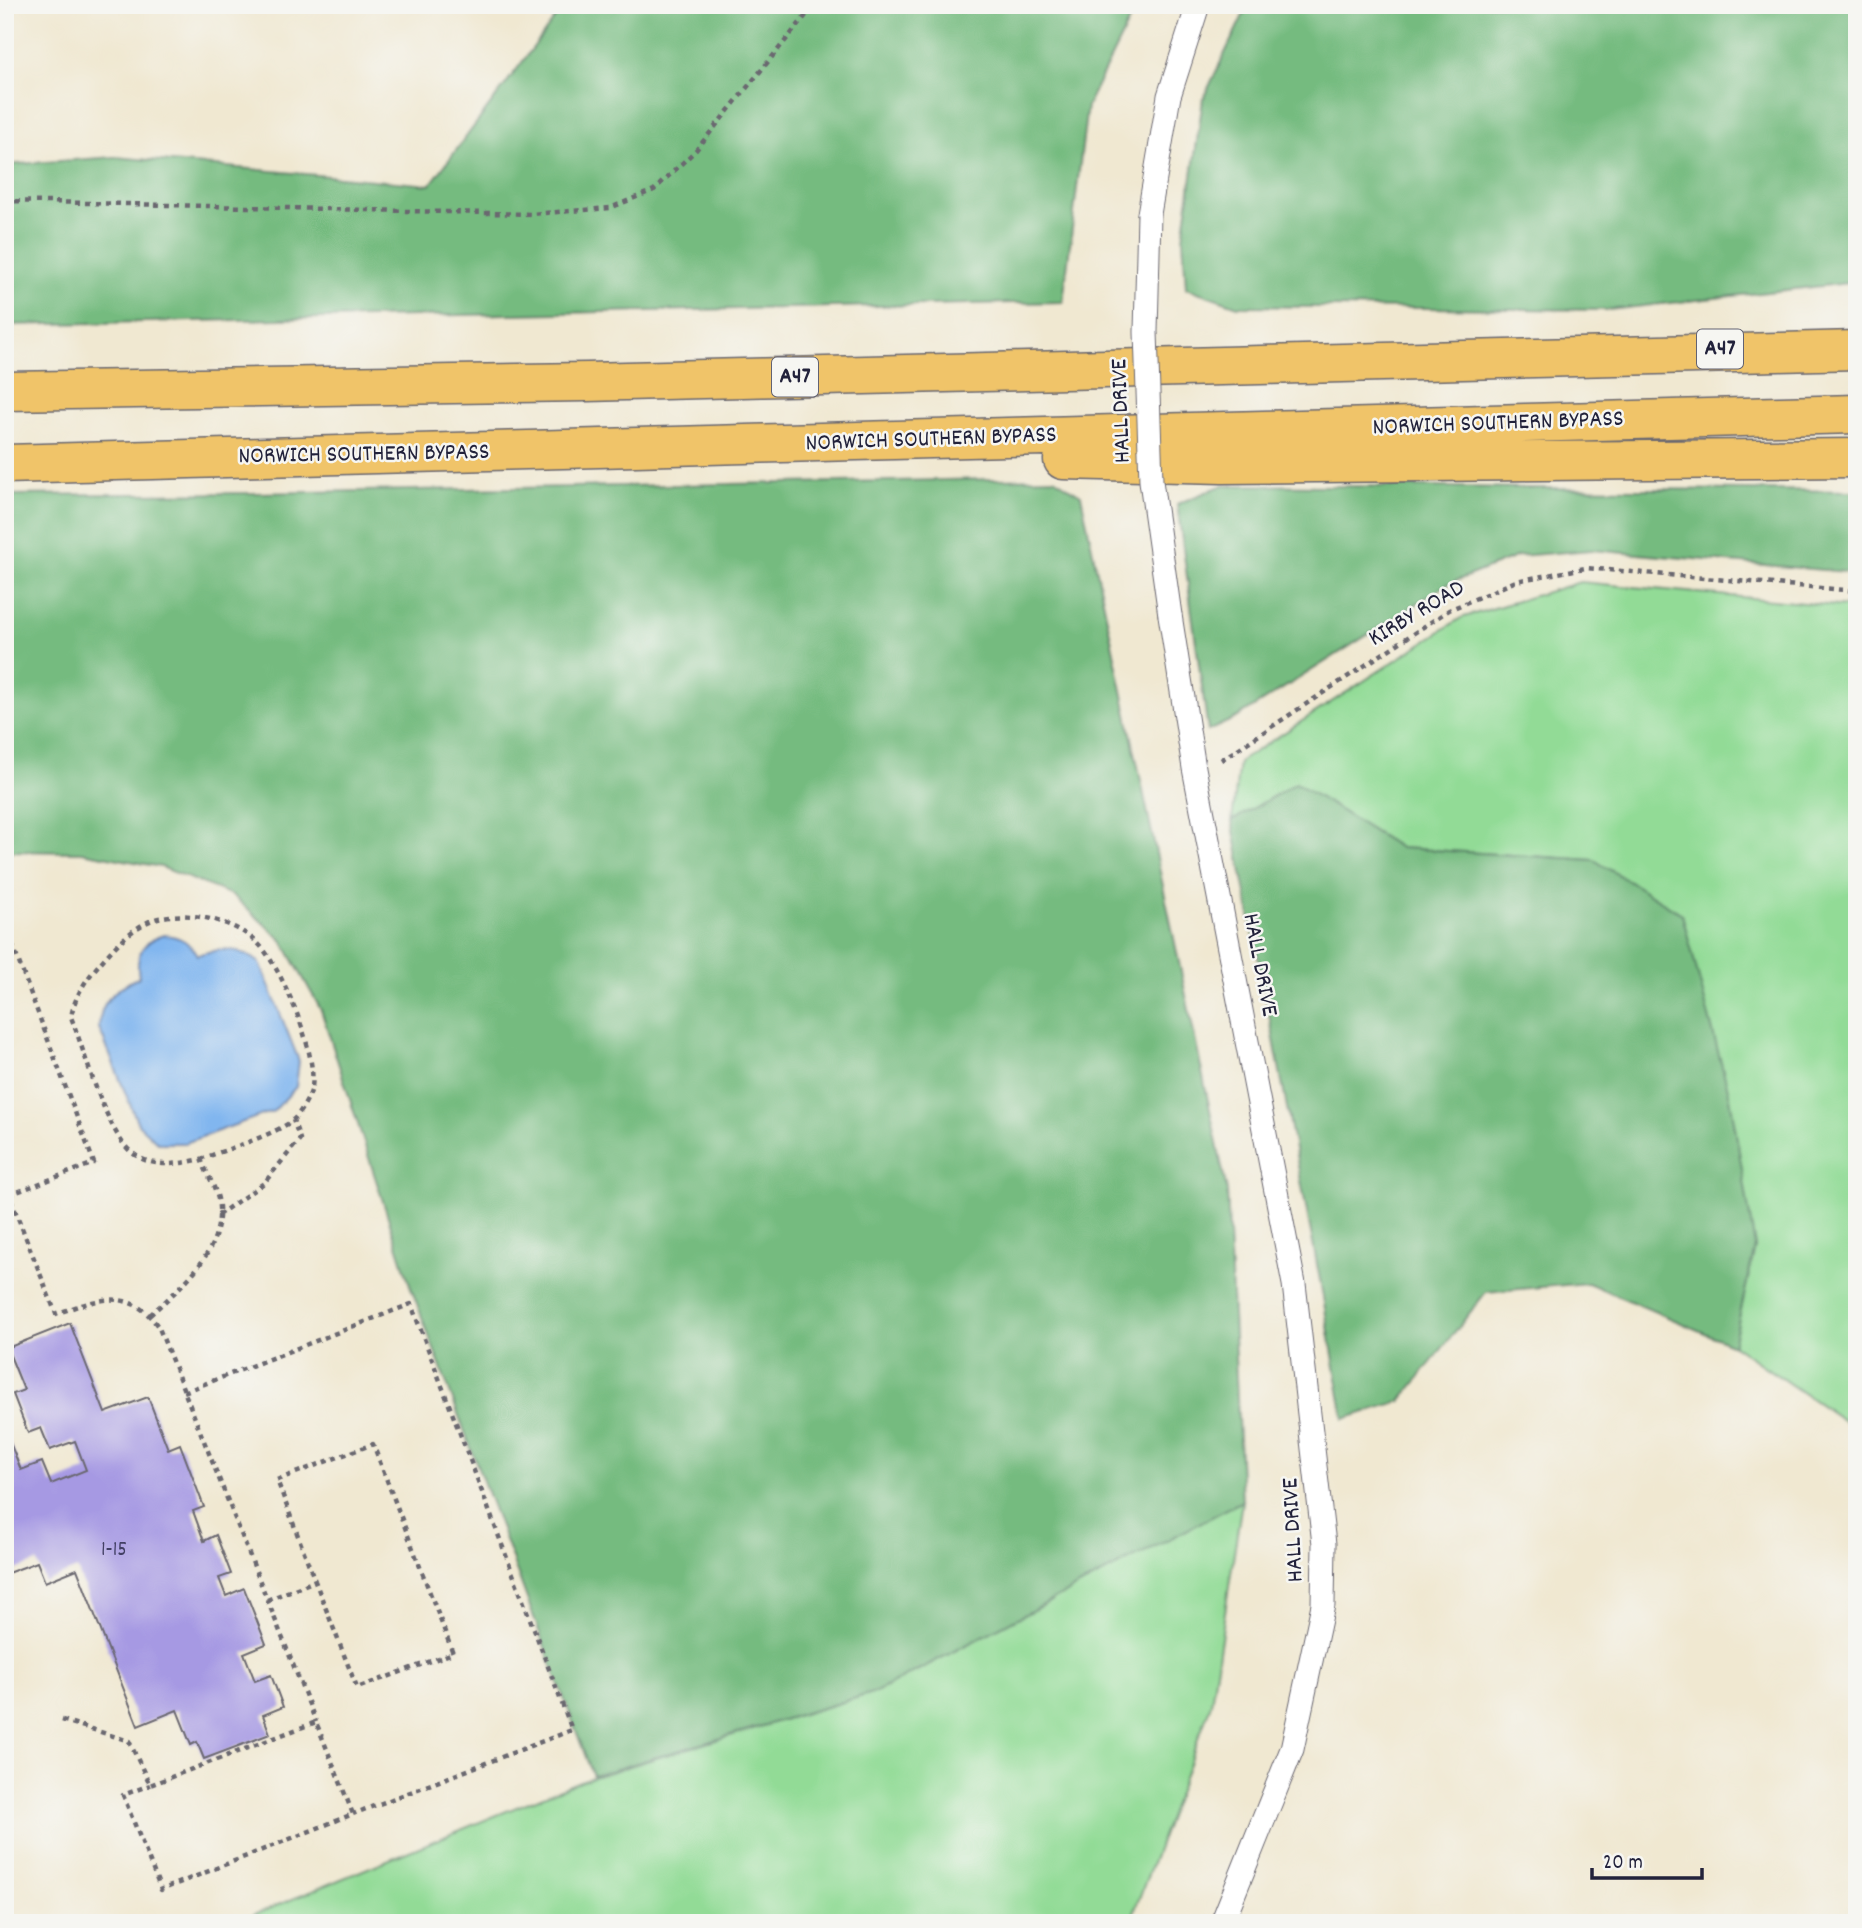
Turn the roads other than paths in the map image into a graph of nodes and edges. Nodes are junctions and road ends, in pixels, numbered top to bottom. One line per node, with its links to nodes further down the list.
1 (1198, 5): 10 (lane, HALL DRIVE, bridge)
2 (1857, 339): 4 (highway, A47)
3 (1857, 350): 4 (highway, A47)
4 (1584, 358): 5 (highway, A47)
5 (5, 391)
6 (1857, 414): 7 (highway, NORWICH SOUTHERN BYPASS)
7 (588, 449): 8 (highway); 9 (highway, NORWICH SOUTHERN BYPASS)
8 (1857, 458)
9 (5, 464)
10 (1222, 1923)

